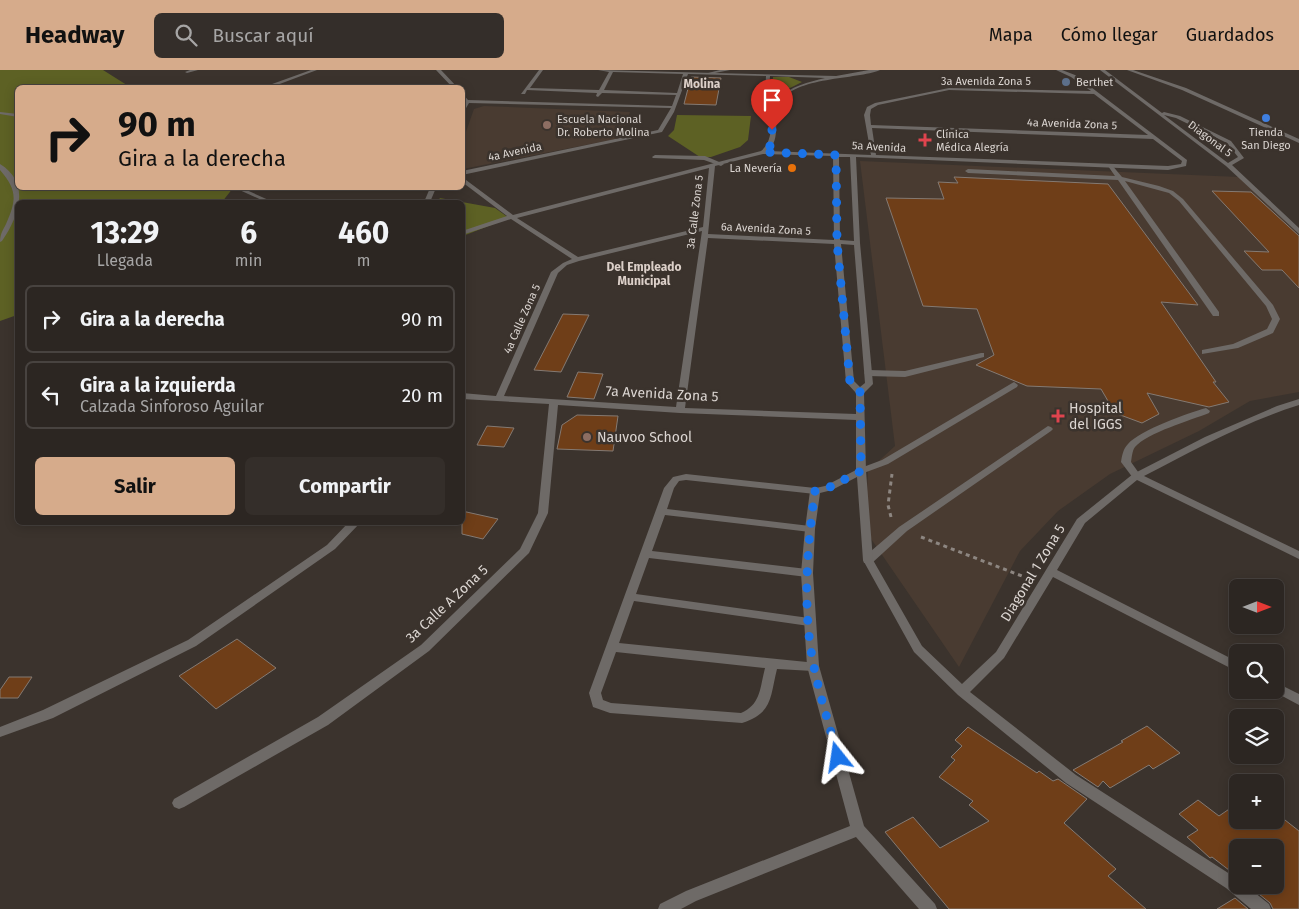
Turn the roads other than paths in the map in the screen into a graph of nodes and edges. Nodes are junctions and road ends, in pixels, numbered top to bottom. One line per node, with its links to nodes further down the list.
1 (196, 70): 14 (street)
2 (315, 70): 19 (street)
3 (438, 70): 20 (street)
4 (540, 70): 21 (street)
5 (600, 70): 6 (street)
6 (605, 70): 7 (street)
7 (612, 70): 13 (street); 22 (street)
8 (728, 70): 16 (street)
9 (878, 70): 18 (street)
10 (1058, 70): 23 (street)
11 (1102, 70): 33 (street, Diagonal 5)
12 (1129, 70): 37 (street)
13 (654, 71): 15 (street)
14 (187, 72)
15 (686, 73): 16 (street); 24 (street)
16 (710, 73): 17 (street)
17 (768, 76): 18 (street); 27 (street)
18 (840, 77): 27 (street)
19 (272, 85)
20 (453, 85)
21 (526, 89): 22 (street); 28 (street)
22 (600, 92): 24 (street); 29 (street)
23 (1096, 93): 35 (street, 3a Avenida Zona 5); 36 (street)
24 (679, 94): 31 (street)
25 (465, 98): 26 (street)
26 (467, 101): 28 (street); 30 (street)
27 (778, 101): 38 (street)
28 (516, 102): 29 (street)
29 (593, 105): 31 (street)
30 (465, 106)
31 (673, 107): 48 (street, 4a Avenida)
32 (0, 112): 34 (street)
33 (1159, 112): 44 (street, Diagonal 5); 44 (street)
34 (15, 115)
35 (869, 126): 36 (street, 4a Avenida Zona 5); 42 (street, 3a Avenida Zona 5)
36 (1155, 137): 47 (street, 5a Avenida)
37 (1299, 141)
38 (763, 152): 39 (street, 5a Avenida); 43 (street, 5a Avenida)
39 (836, 155): 40 (street, 5a Avenida); 59 (street)
40 (852, 156): 42 (street, 5a Avenida); 60 (street)
41 (655, 157): 43 (street)
42 (874, 157): 47 (street, 5a Avenida)
43 (721, 164): 46 (street, 5a Avenida)
44 (1228, 165): 57 (street, Diagonal 5)
45 (0, 166): 58 (street)
46 (712, 166): 54 (street, 5a Avenida); 56 (street, 3a Calle Zona 5)
47 (1111, 166): 50 (street)
48 (465, 172)
49 (968, 172): 50 (street)
50 (1120, 178): 62 (street); 63 (street)
51 (465, 182): 54 (street)
52 (243, 190): 53 (street)
53 (265, 200)
54 (512, 217): 55 (street, 5a Avenida); 61 (street)
55 (465, 232)
56 (704, 232): 59 (street, 6a Avenida Zona 5); 61 (street, 6a Avenida Zona 5); 72 (street, 3a Calle Zona 5)
57 (1299, 232)
58 (0, 240)
59 (837, 242): 60 (street, 6a Avenida Zona 5); 67 (street)
60 (857, 243): 65 (street)
61 (577, 259): 69 (street, 4a Calle Zona 5)
62 (1216, 314)
63 (1205, 352)
64 (981, 355): 65 (street)
65 (868, 373): 67 (street)
66 (1014, 385): 76 (street)
67 (860, 392): 74 (street)
68 (465, 396): 69 (street, 7a Avenida Zona 5)
69 (499, 398): 70 (street, 7a Avenida Zona 5)
70 (554, 401): 72 (street, 7a Avenida Zona 5); 97 (street, 3a Calle A Zona 5)
71 (1299, 402): 77 (street, Diagonal 1 Zona 5)
72 (680, 410): 74 (street, 7a Avenida Zona 5)
73 (1206, 411): 77 (street)
74 (860, 417): 76 (street)
75 (1048, 429): 84 (street)
76 (861, 471): 78 (street); 84 (street)
77 (1136, 476): 83 (street); 85 (street, Diagonal 1 Zona 5)
78 (815, 491): 79 (street); 81 (street)
79 (660, 511): 81 (street); 82 (street)
80 (353, 525): 96 (street)
81 (810, 529): 86 (street)
82 (645, 554): 86 (street); 87 (street)
83 (1299, 555)
84 (868, 560): 93 (street)
85 (1050, 571): 90 (street); 93 (street, Diagonal 1 Zona 5)
86 (807, 573): 88 (street)
87 (630, 597): 88 (street); 89 (street)
88 (809, 622): 92 (street)
89 (612, 647): 91 (street); 91 (street)
90 (1229, 663)
91 (772, 664): 92 (street)
92 (813, 666): 98 (street)
93 (962, 692): 101 (street)
94 (1284, 692): 95 (street)
95 (1299, 700)
96 (0, 732)
97 (179, 803)
98 (858, 829): 99 (street); 100 (street)
99 (666, 909)
100 (929, 909)
101 (1263, 909)

